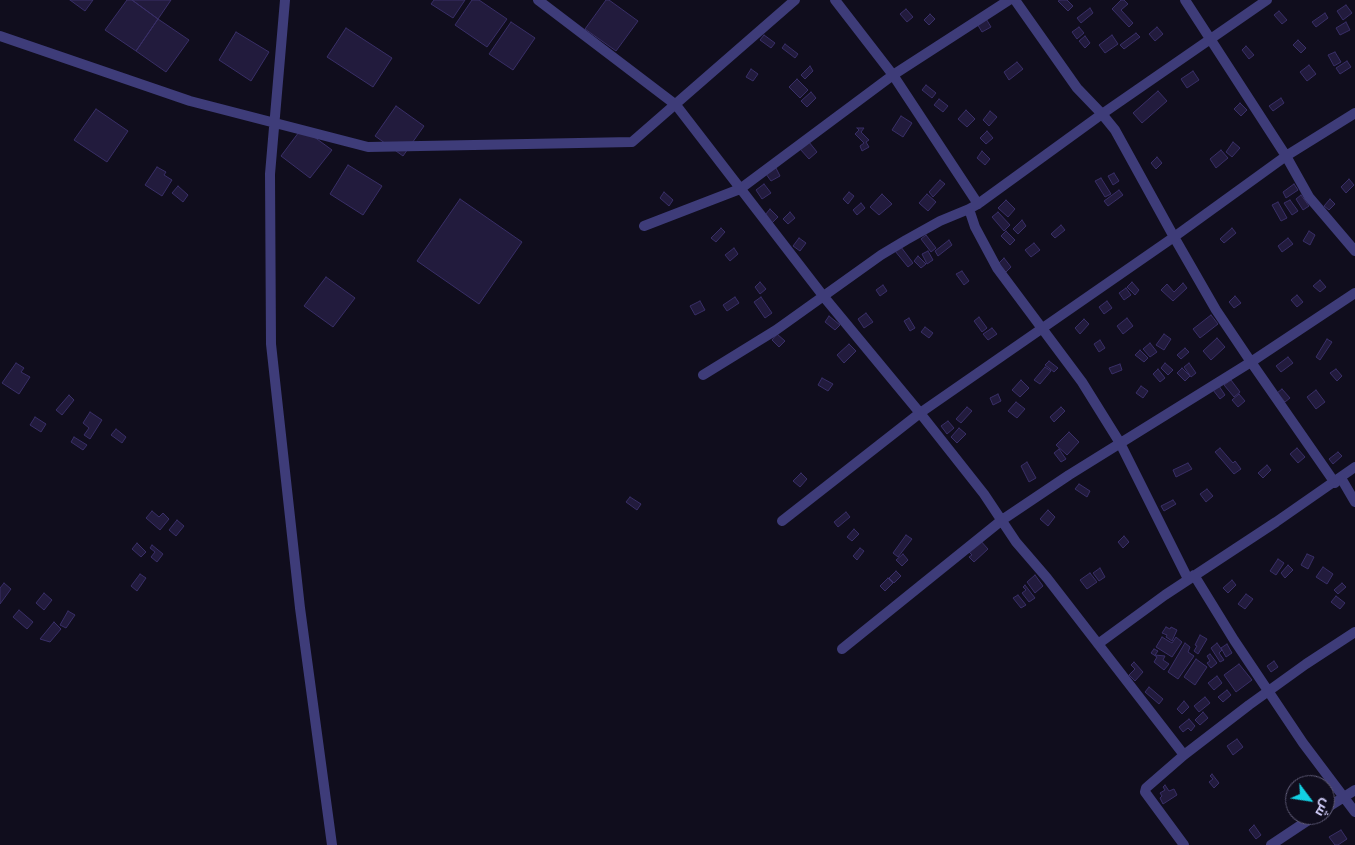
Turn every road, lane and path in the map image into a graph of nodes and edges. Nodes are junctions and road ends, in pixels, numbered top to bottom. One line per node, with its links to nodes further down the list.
1 (285, 0): 15 (street)
2 (538, 0): 12 (street)
3 (796, 0): 12 (street)
4 (835, 0): 11 (street)
5 (1009, 0): 11 (street)
6 (1015, 0): 14 (street)
7 (1186, 0): 10 (street)
8 (1267, 0): 10 (street)
9 (0, 36): 15 (street)
10 (1211, 38): 14 (street); 16 (street)
11 (893, 75): 17 (street); 18 (street)
12 (676, 105): 15 (street); 17 (street)
13 (1355, 113): 16 (street)
14 (1102, 114): 18 (street); 20 (street)
15 (276, 122): 45 (street)
16 (1286, 156): 20 (street); 21 (street)
17 (740, 189): 19 (street); 23 (street)
18 (974, 207): 23 (street); 24 (street)
19 (644, 226)
20 (1174, 237): 24 (street); 25 (street)
21 (1355, 251)
22 (1355, 293): 25 (street)
23 (824, 296): 26 (street); 27 (street)
24 (1042, 328): 27 (street); 28 (street)
25 (1251, 362): 28 (street); 30 (street)
26 (703, 375)
27 (920, 413): 32 (street); 33 (street)
28 (1120, 443): 32 (street); 34 (street)
29 (1355, 467): 30 (street)
30 (1338, 480): 31 (street); 34 (street)
31 (1355, 502)
32 (1002, 520): 36 (street); 37 (street)
33 (782, 521)
34 (1191, 577): 36 (street); 38 (street)
35 (1355, 632): 38 (street)
36 (1098, 644): 39 (street)
37 (842, 649)
38 (1268, 691): 39 (street); 41 (street)
39 (1184, 755): 46 (street)
40 (1355, 790): 41 (street)
41 (1343, 797): 42 (street); 43 (street)
42 (1335, 802)
43 (1355, 812)
44 (1301, 825): 47 (street)
45 (332, 845)
46 (1184, 845)
47 (1270, 845)

